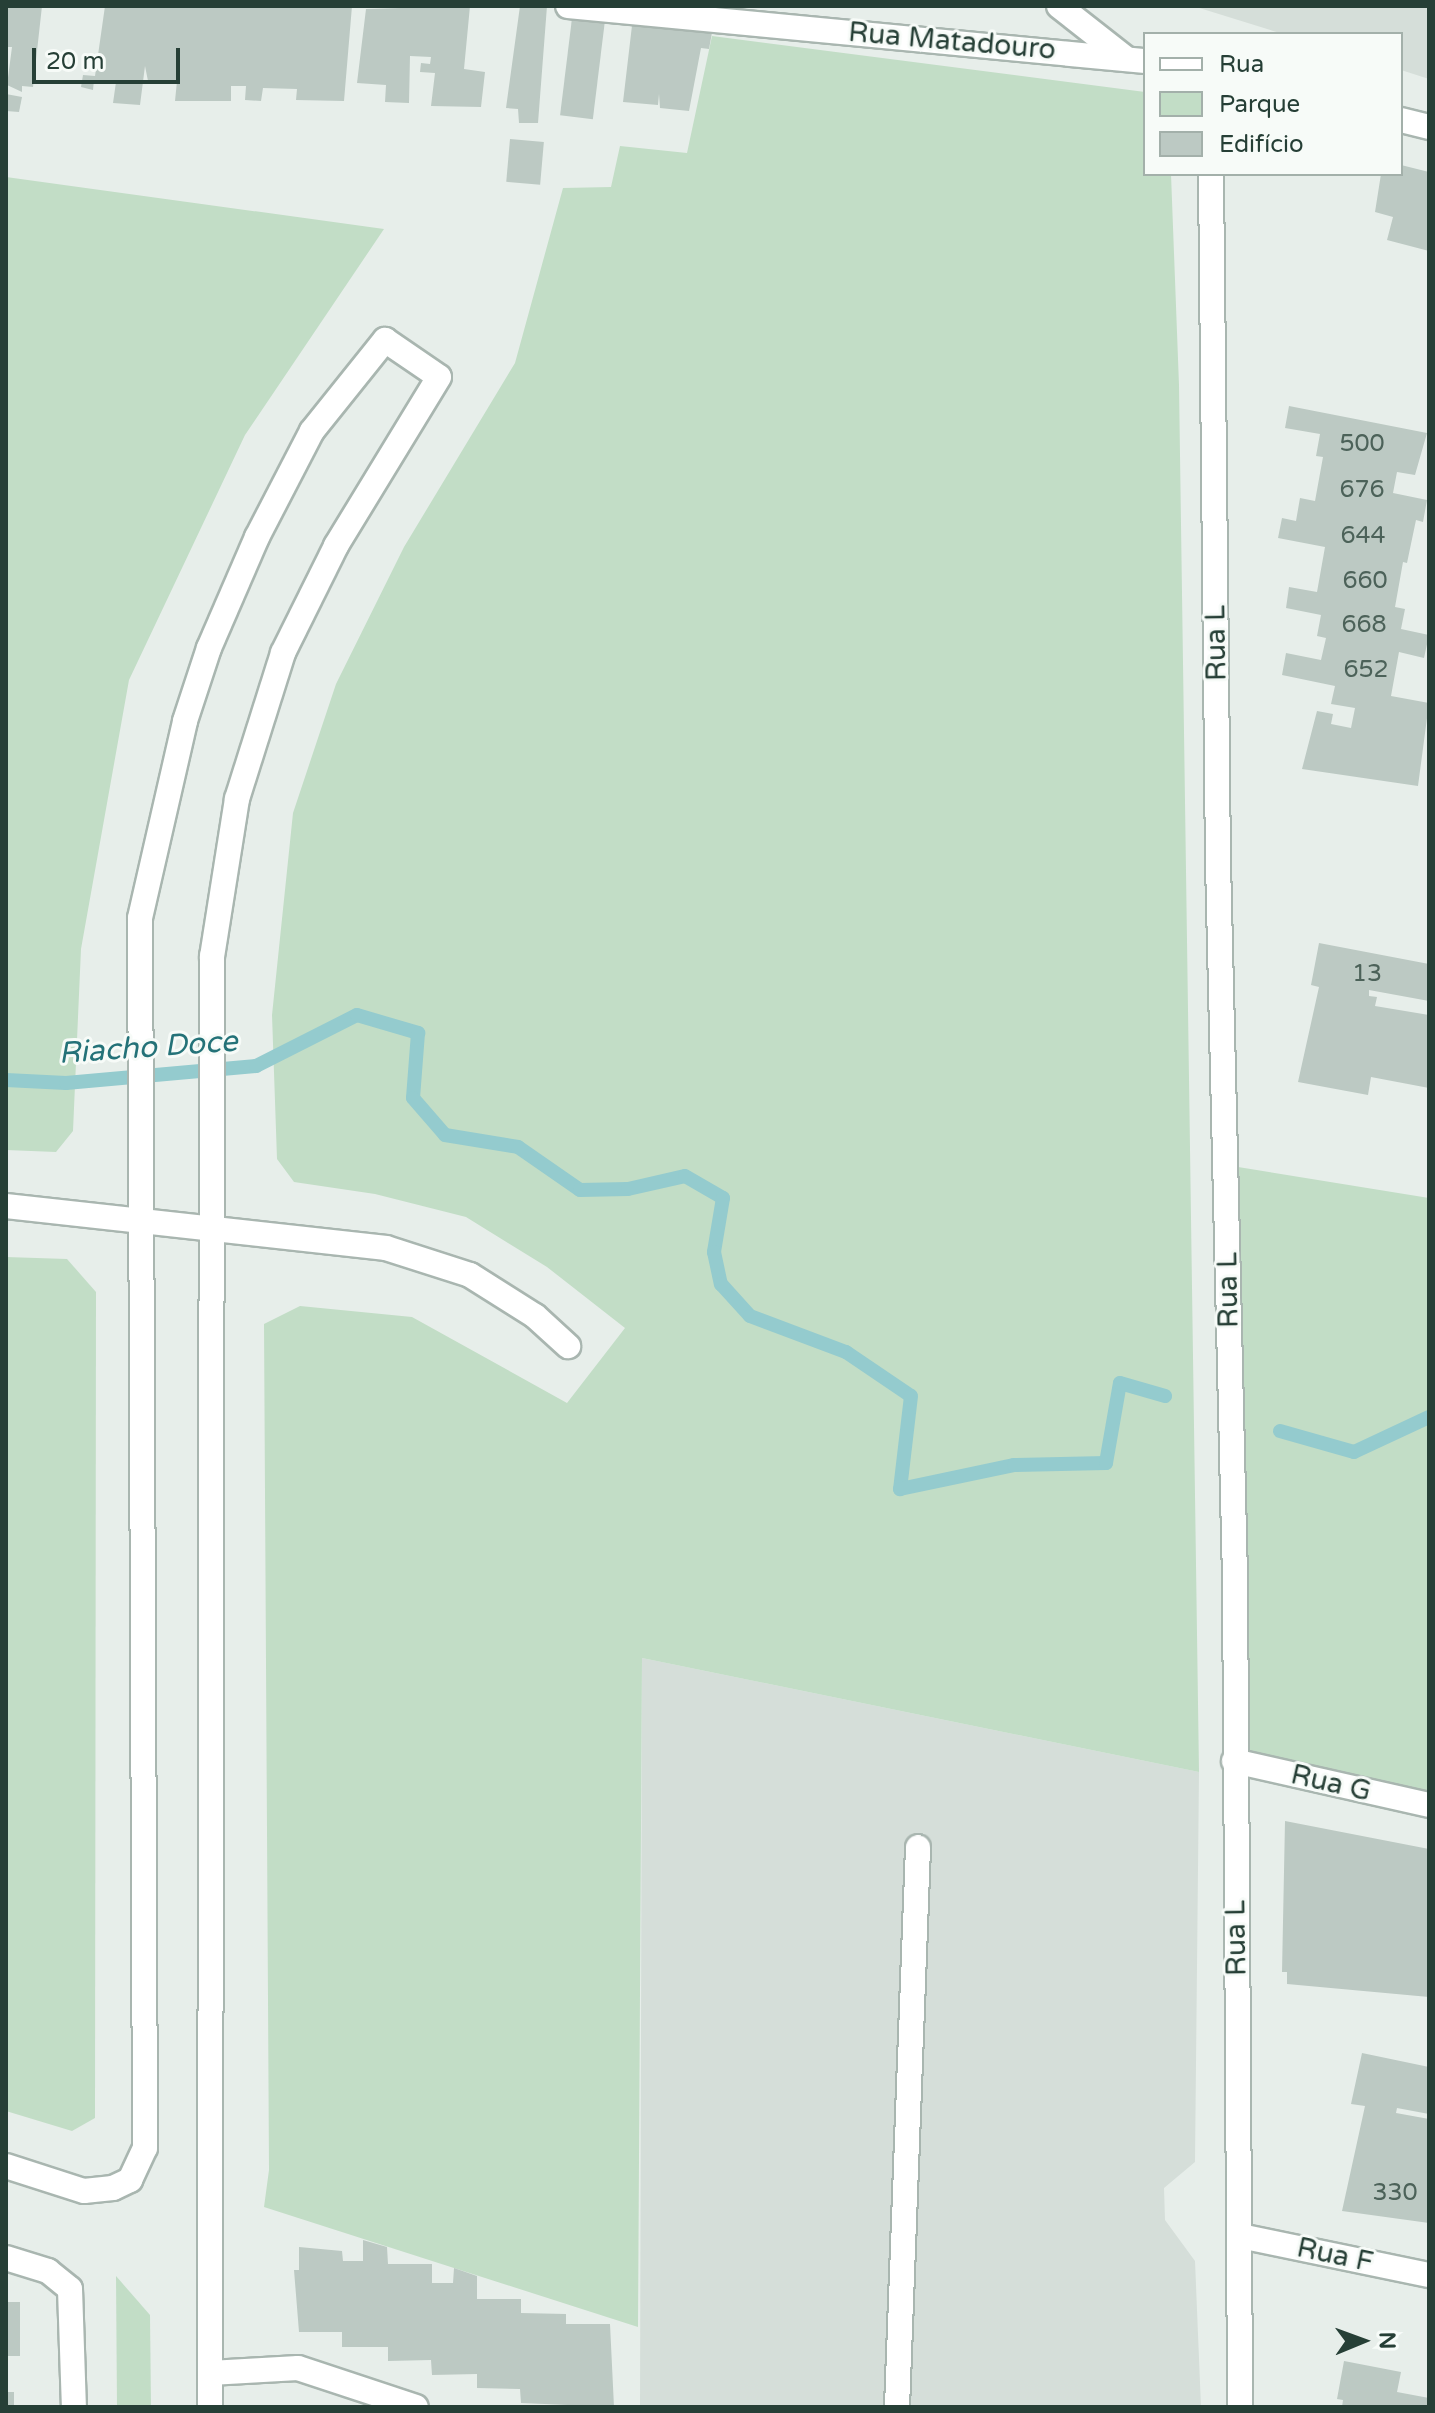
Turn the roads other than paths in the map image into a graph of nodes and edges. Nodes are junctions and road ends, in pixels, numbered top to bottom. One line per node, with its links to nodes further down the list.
1 (568, 6): 3 (street, Rua Matadouro)
2 (1059, 6): 3 (street)
3 (1135, 59)
4 (1403, 120): 5 (street)
5 (1429, 127)
6 (1211, 176): 11 (street, Rua L)
7 (6, 1206): 8 (street)
8 (140, 1218): 9 (street); 9 (street); 14 (street)
9 (213, 1226): 10 (street); 18 (street)
10 (568, 1346)
11 (1234, 1761): 12 (street, Rua G); 15 (street, Rua L)
12 (1429, 1805)
13 (918, 1847): 22 (street)
14 (6, 2166)
15 (1240, 2236): 17 (street, Rua F); 23 (street, Rua L)
16 (6, 2258): 19 (street)
17 (1429, 2275)
18 (210, 2373): 20 (street); 21 (street)
19 (74, 2407)
20 (210, 2407)
21 (416, 2407)
22 (897, 2407)
23 (1240, 2407)

